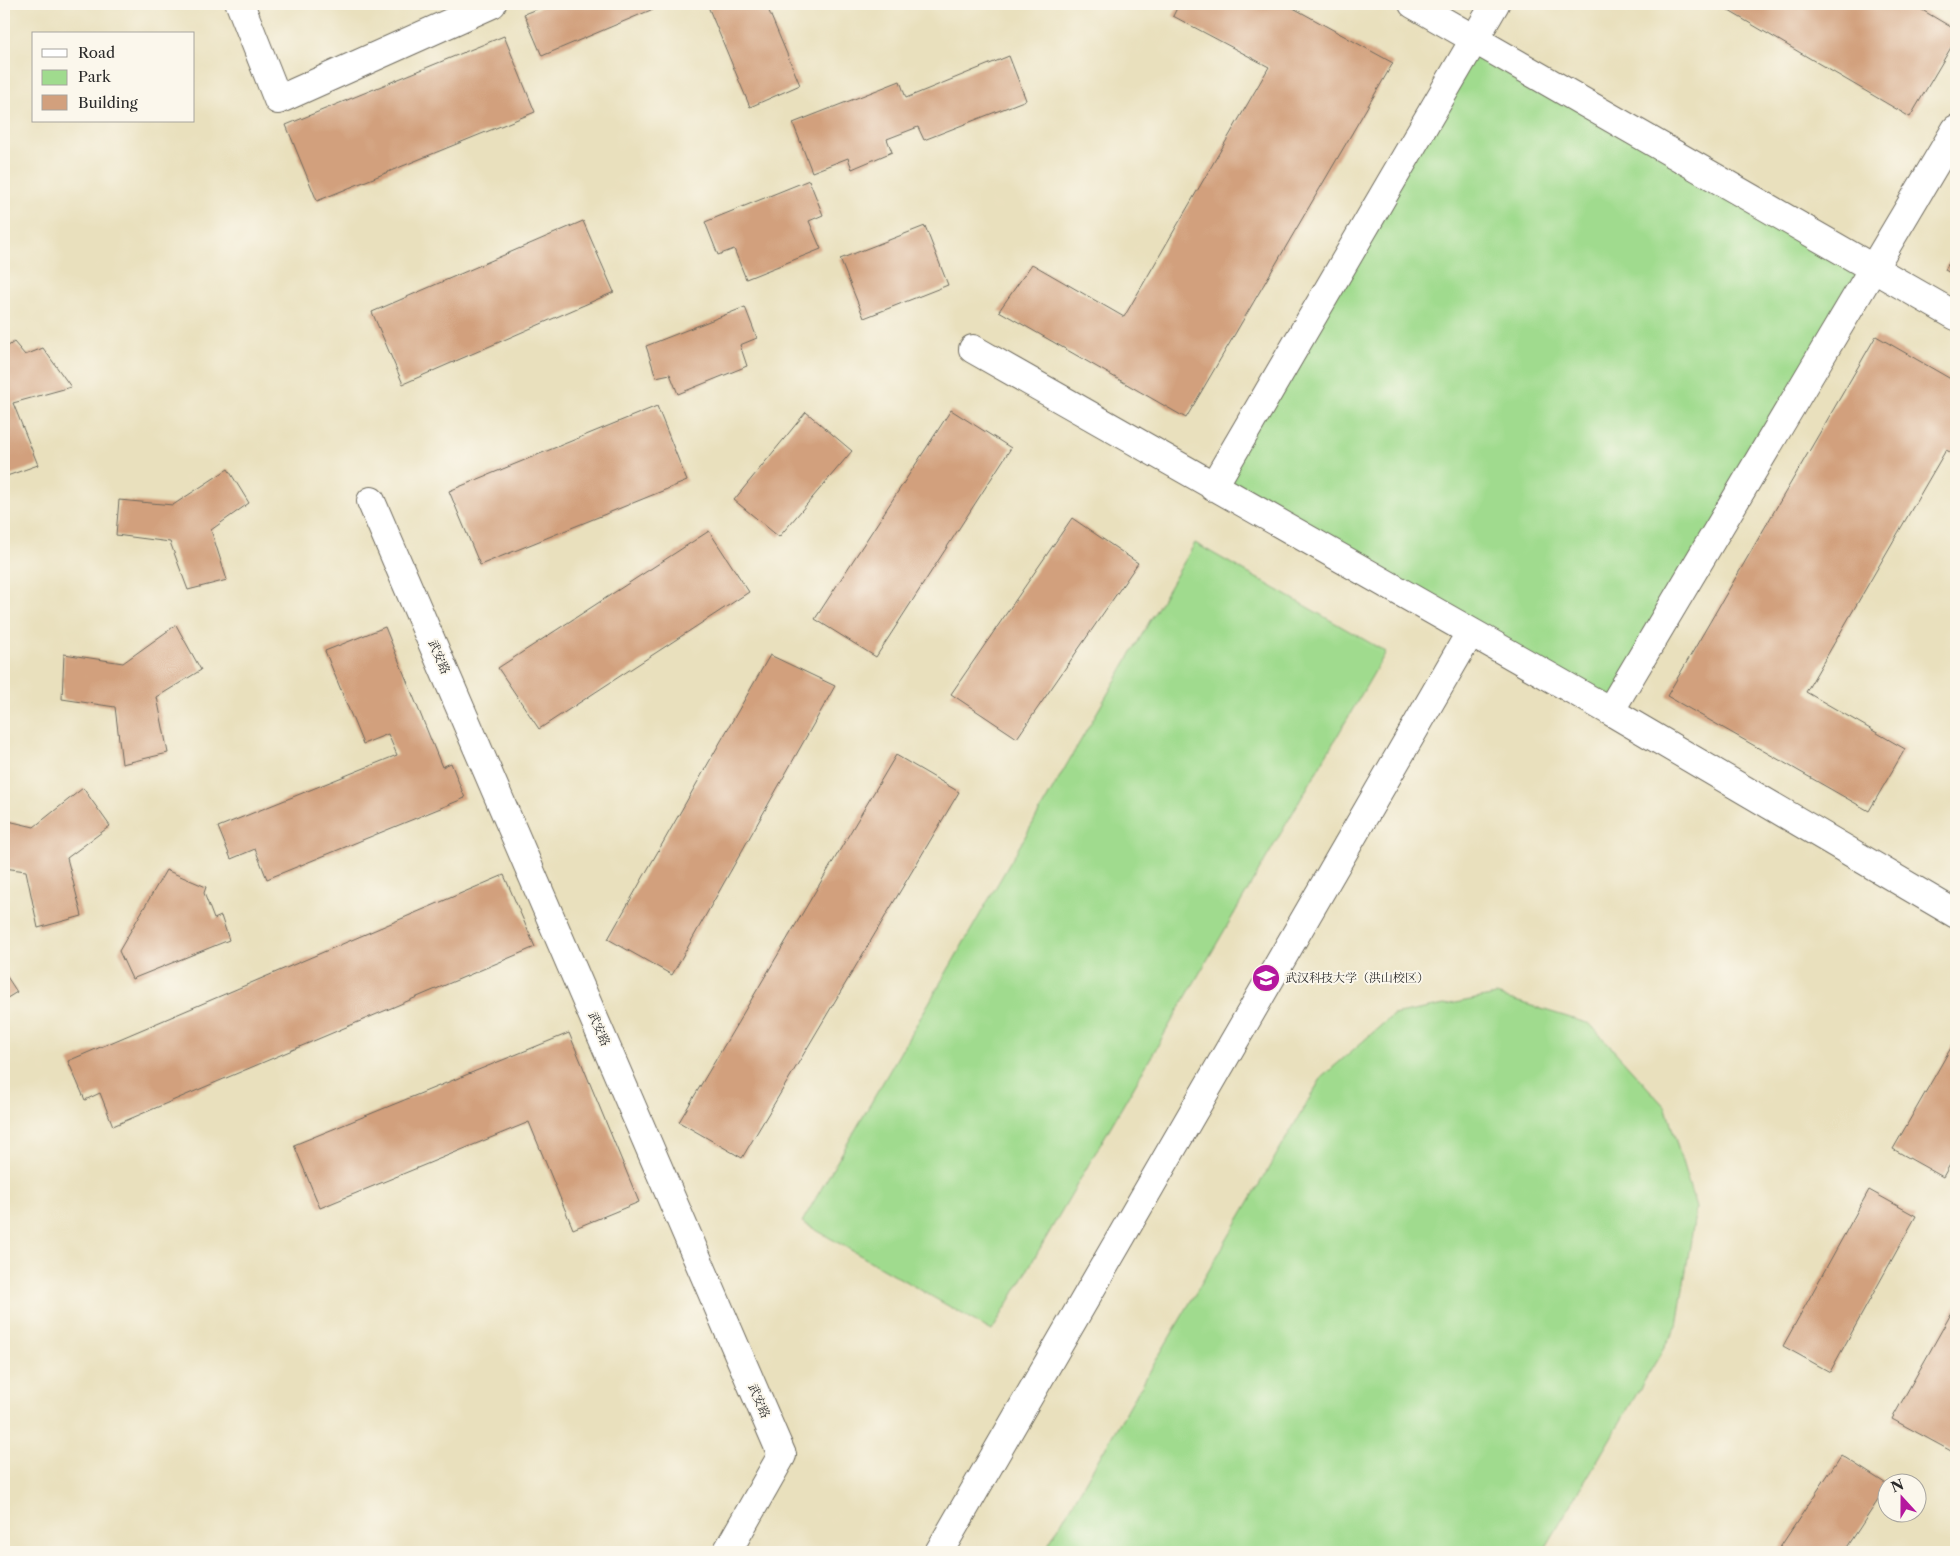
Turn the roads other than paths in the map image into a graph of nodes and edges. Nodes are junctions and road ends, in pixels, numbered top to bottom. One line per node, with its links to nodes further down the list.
1 (240, 4): 2 (street)
2 (492, 4)
3 (1413, 4): 5 (street)
4 (1495, 4): 5 (street)
5 (1475, 38): 7 (street); 10 (street)
6 (1956, 129): 7 (street)
7 (1873, 270): 8 (street); 13 (street)
8 (1956, 316)
9 (974, 350): 10 (street)
10 (1213, 487): 12 (street)
11 (371, 501): 15 (street, 武安路)
12 (1470, 633): 13 (street); 16 (street)
13 (1610, 711): 14 (street)
14 (1956, 914)
15 (726, 1552)
16 (939, 1552)

